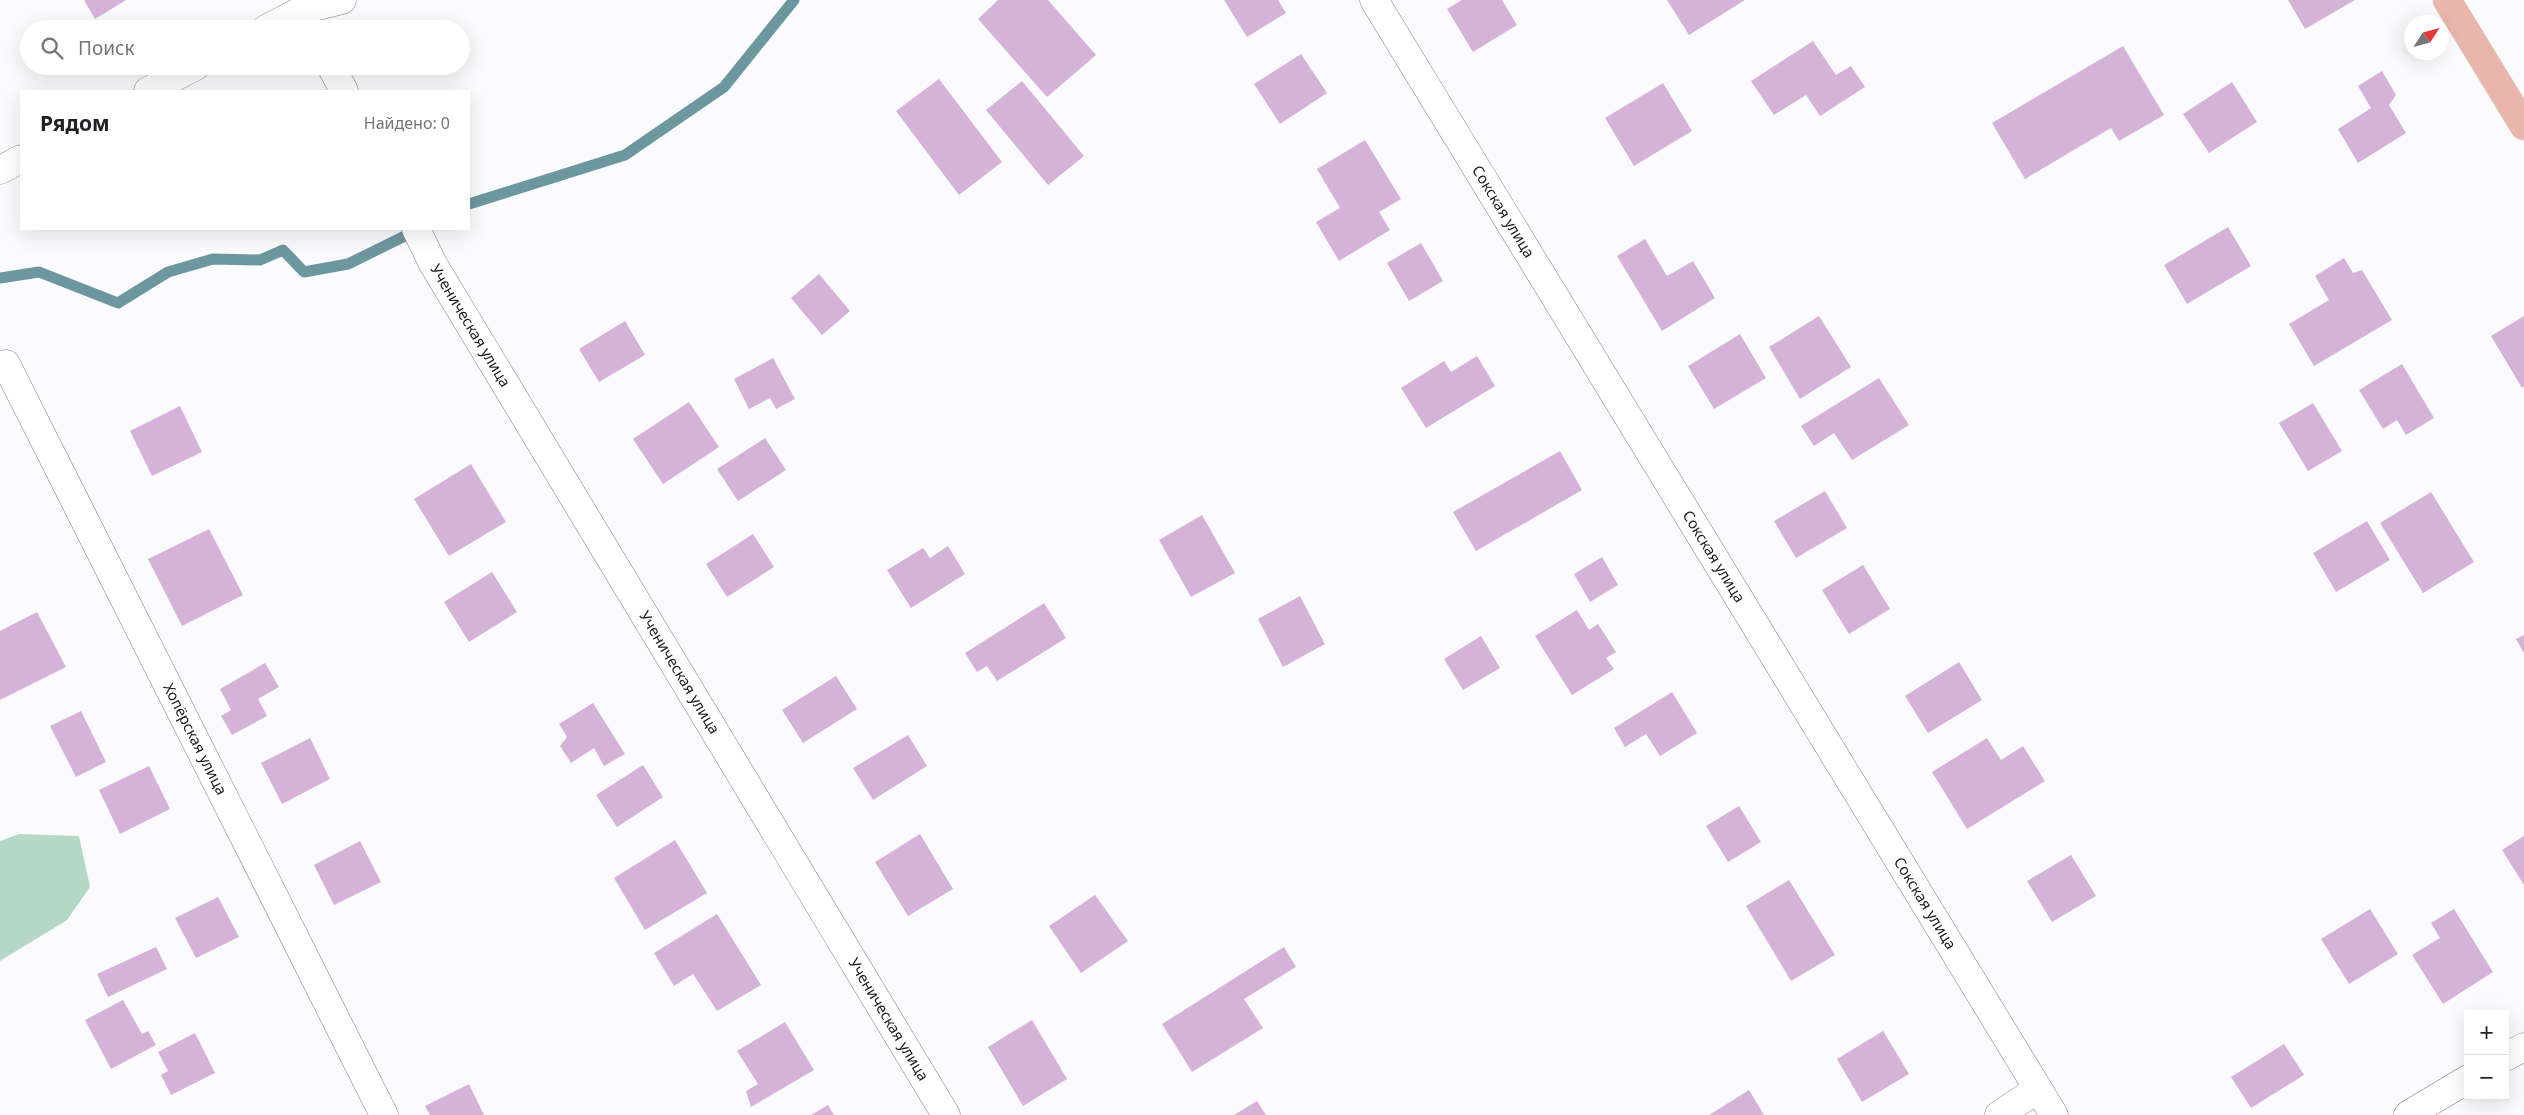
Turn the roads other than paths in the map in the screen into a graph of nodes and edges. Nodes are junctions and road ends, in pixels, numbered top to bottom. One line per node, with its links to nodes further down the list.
1 (342, 0): 4 (street)
2 (1374, 0): 18 (street, Сокская улица)
3 (2447, 0): 10 (main road)
4 (303, 13): 5 (street)
5 (287, 20)
6 (179, 75): 8 (street)
7 (336, 75): 9 (street)
8 (150, 90)
9 (343, 90)
10 (2524, 126)
11 (20, 159): 12 (street)
12 (0, 170)
13 (421, 241): 20 (street, Ученическая улица)
14 (6, 364): 19 (street, Хопёрская улица)
15 (2524, 1047): 16 (street)
16 (2509, 1055)
17 (2464, 1081): 23 (street)
18 (2038, 1090): 21 (street); 22 (street, Сокская улица)
19 (384, 1115)
20 (946, 1115)
21 (1999, 1115)
22 (2054, 1115)
23 (2408, 1115)

